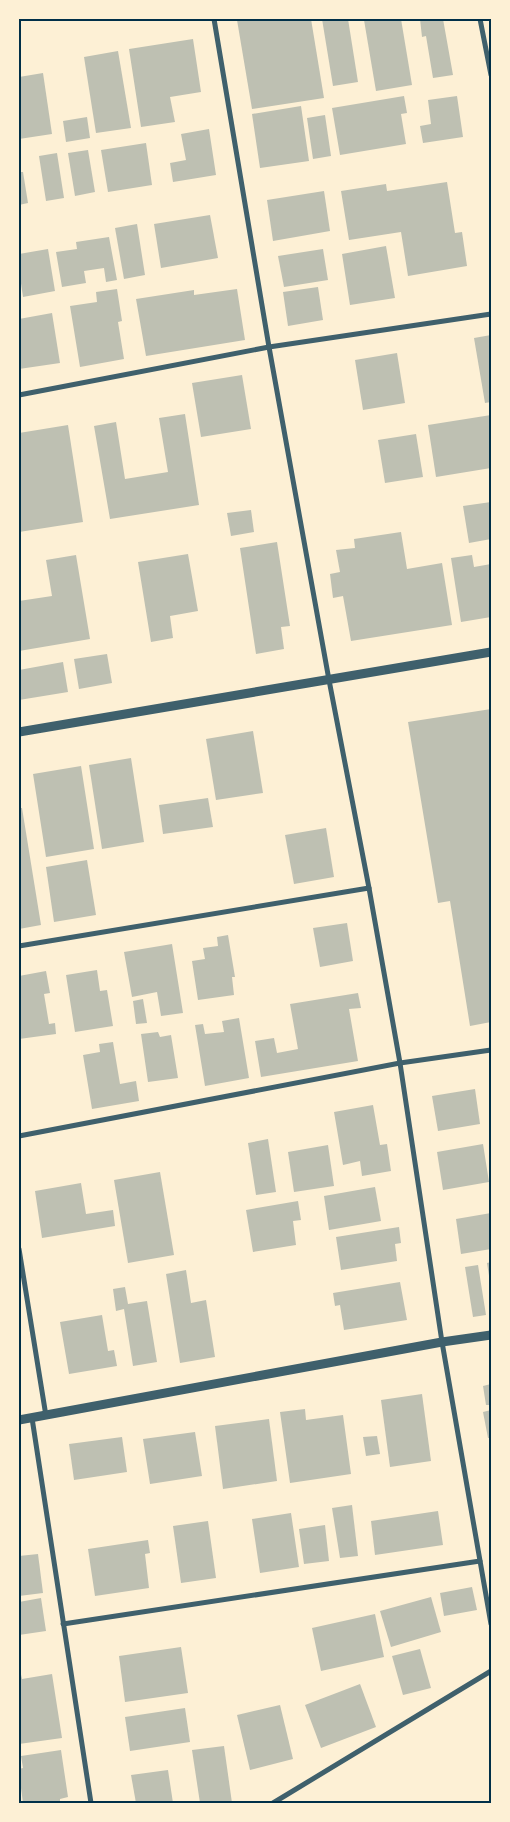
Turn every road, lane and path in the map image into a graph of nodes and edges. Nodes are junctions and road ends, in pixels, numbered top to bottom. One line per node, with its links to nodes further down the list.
1 (214, 19): 5 (street)
2 (480, 19): 3 (street)
3 (491, 75)
4 (491, 314): 5 (street)
5 (269, 347): 6 (street); 8 (street)
6 (19, 395)
7 (491, 652): 8 (street)
8 (329, 680): 9 (street); 10 (street)
9 (19, 732)
10 (369, 888): 11 (street); 13 (street)
11 (19, 946)
12 (491, 1050): 13 (street)
13 (400, 1063): 14 (street); 17 (street)
14 (19, 1136)
15 (19, 1249): 18 (street)
16 (491, 1335): 17 (street)
17 (442, 1342): 18 (street); 21 (street)
18 (46, 1416): 19 (street)
19 (32, 1418): 20 (street); 22 (street)
20 (19, 1420)
21 (480, 1562): 22 (street); 23 (street)
22 (63, 1624): 25 (street)
23 (491, 1624)
24 (491, 1671): 26 (street)
25 (91, 1803)
26 (273, 1803)

